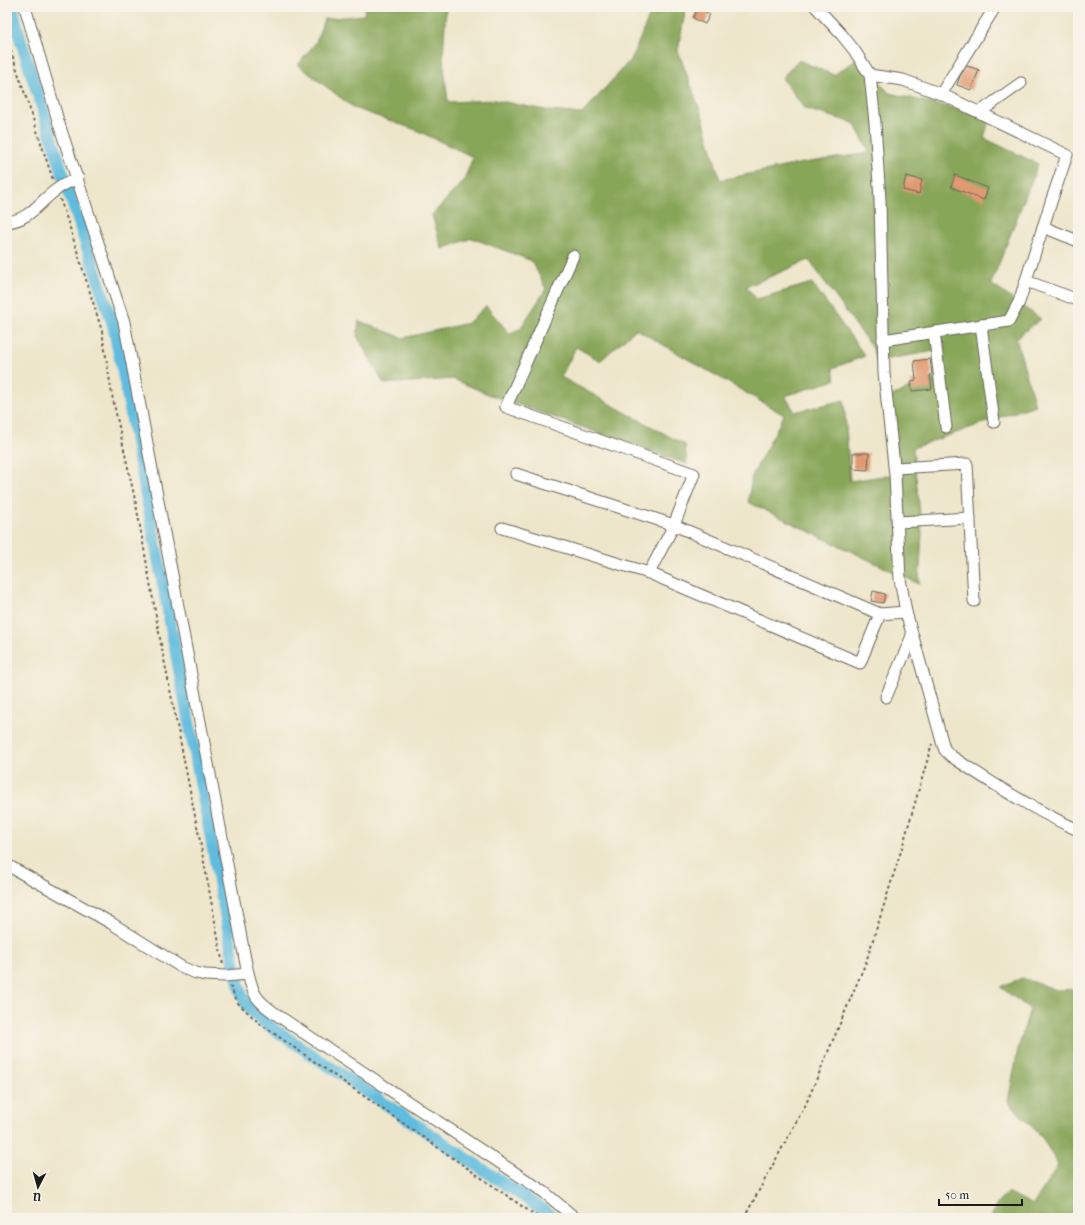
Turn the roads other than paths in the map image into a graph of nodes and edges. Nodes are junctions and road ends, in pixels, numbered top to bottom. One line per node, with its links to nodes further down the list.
1 (25, 7): 8 (street)
2 (816, 7): 4 (street)
3 (995, 7): 6 (street)
4 (870, 75): 6 (street); 17 (street)
5 (1021, 83): 7 (street)
6 (941, 94): 7 (street)
7 (980, 112): 10 (street)
8 (66, 184): 9 (street); 34 (street)
9 (7, 222)
10 (1043, 227): 11 (street); 13 (street)
11 (1078, 241)
12 (573, 256): 24 (street)
13 (1026, 281): 14 (street); 15 (street)
14 (1078, 300)
15 (981, 325): 16 (street); 18 (street)
16 (934, 332): 17 (street); 19 (street)
17 (883, 340): 20 (street)
18 (994, 422)
19 (946, 427)
20 (895, 468): 22 (street); 23 (street)
21 (516, 474): 24 (street)
22 (970, 518): 23 (street); 27 (street)
23 (898, 522): 28 (street)
24 (674, 525): 26 (street); 29 (street)
25 (502, 528): 26 (street)
26 (649, 573): 29 (street)
27 (974, 601)
28 (906, 612): 29 (street); 30 (street)
29 (880, 614)
30 (912, 636): 31 (street); 32 (street)
31 (886, 697)
32 (1078, 830)
33 (7, 865): 34 (street)
34 (244, 974): 35 (street)
35 (575, 1218)

